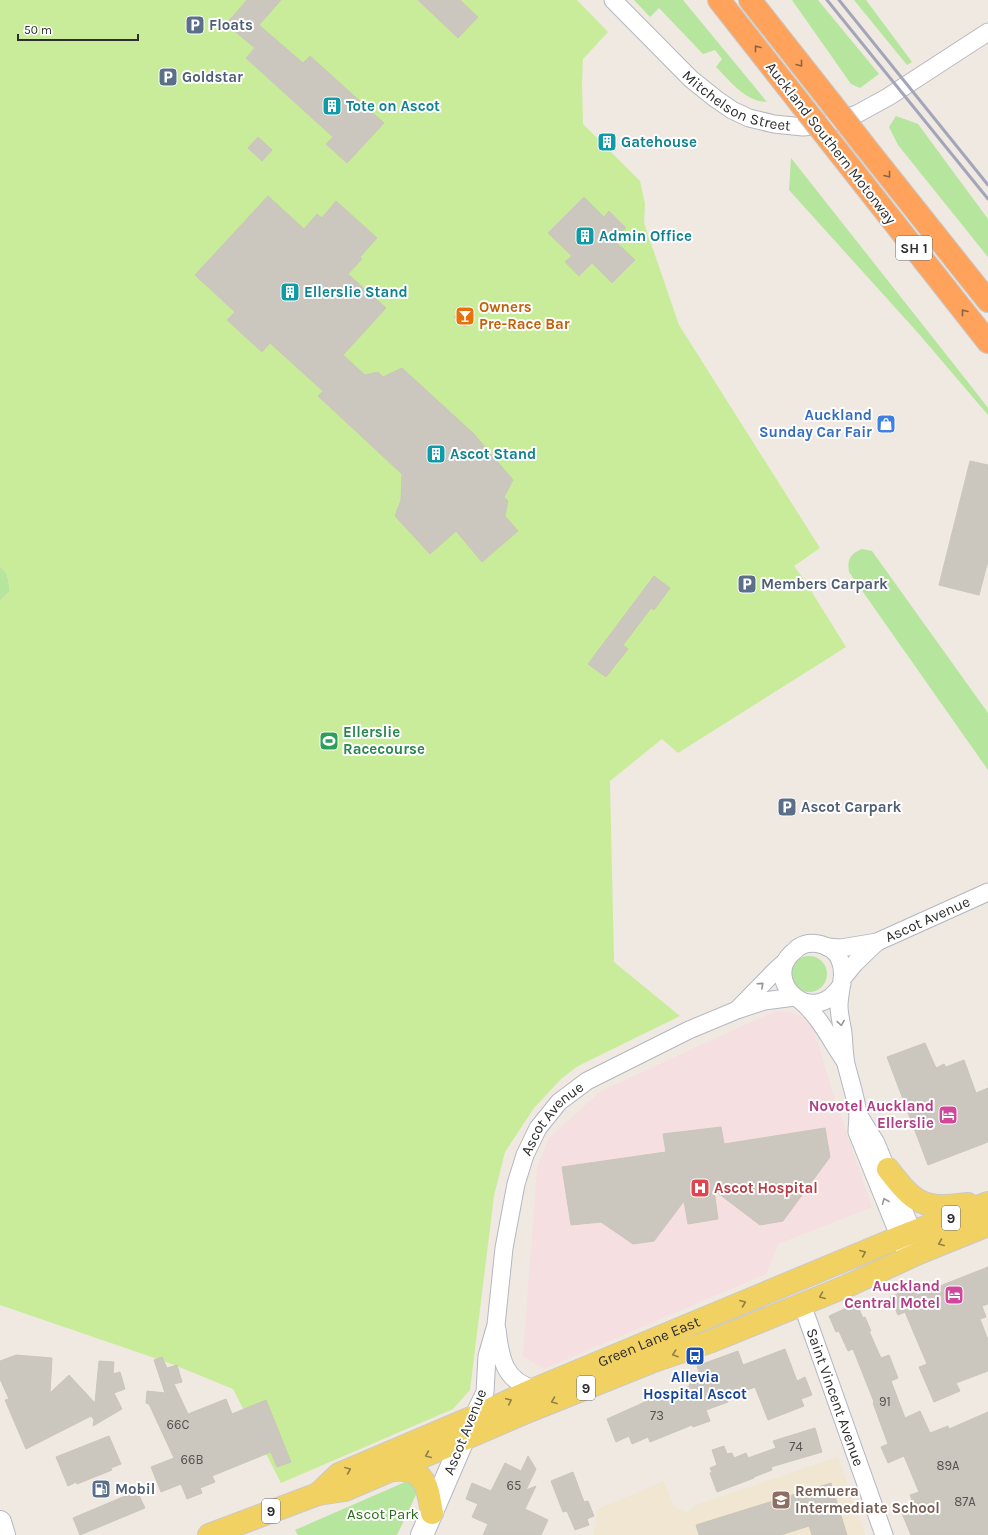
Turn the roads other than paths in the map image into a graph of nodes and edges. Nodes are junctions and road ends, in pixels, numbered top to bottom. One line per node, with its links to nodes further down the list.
1 (613, 0): 4 (street, Mitchelson Street)
2 (719, 0): 8 (highway, Auckland Southern Motorway / SH 1, one-way to 2, bridge)
3 (750, 0): 5 (highway, Auckland Southern Motorway / SH 1, one-way to 5, bridge)
4 (988, 32)
5 (953, 256): 6 (highway); 7 (highway, Auckland Southern Motorway / SH 1)
6 (988, 290)
7 (988, 301)
8 (988, 342)
9 (985, 891): 10 (street, Ascot Avenue)
10 (877, 942): 11 (street, Ascot Avenue); 13 (street, Ascot Avenue)
11 (827, 947): 12 (street); 13 (street)
12 (786, 961): 14 (street); 15 (street, Ascot Avenue, one-way to 12)
13 (842, 982): 14 (street); 16 (street, one-way to 16)
14 (798, 999): 15 (street, Ascot Avenue); 16 (street)
15 (737, 1010): 23 (street, Ascot Avenue)
16 (845, 1061): 17 (street)
17 (858, 1114): 18 (street); 21 (street, one-way to 17)
18 (888, 1169): 19 (main road); 21 (street)
19 (988, 1202): 21 (main road, Green Lane East / 9)
20 (988, 1224): 21 (main road, Green Lane East / 9, one-way to 21)
21 (911, 1245): 22 (main road, Green Lane East / 9, one-way to 22); 24 (main road, Green Lane East / 9, one-way to 21)
22 (802, 1304): 26 (main road, Green Lane East / 9, one-way to 26); 34 (street, Saint Vincent Avenue)
23 (496, 1325): 24 (street, Ascot Avenue); 25 (street, Ascot Avenue)
24 (535, 1389): 25 (main road, Green Lane East / 9, one-way to 24)
25 (473, 1417): 26 (main road, Ascot Avenue); 28 (main road, Green Lane East / 9, one-way to 25)
26 (463, 1440): 27 (main road, Green Lane East / 9, one-way to 27); 29 (main road, Ascot Avenue)
27 (393, 1470): 28 (main road, Green Lane East / 9); 29 (main road)
28 (318, 1494): 32 (main road, Green Lane East / 9)
29 (432, 1513): 33 (main road, Ascot Avenue)
30 (0, 1522): 31 (main road)
31 (4, 1535)
32 (209, 1535)
33 (422, 1535)
34 (884, 1535)

